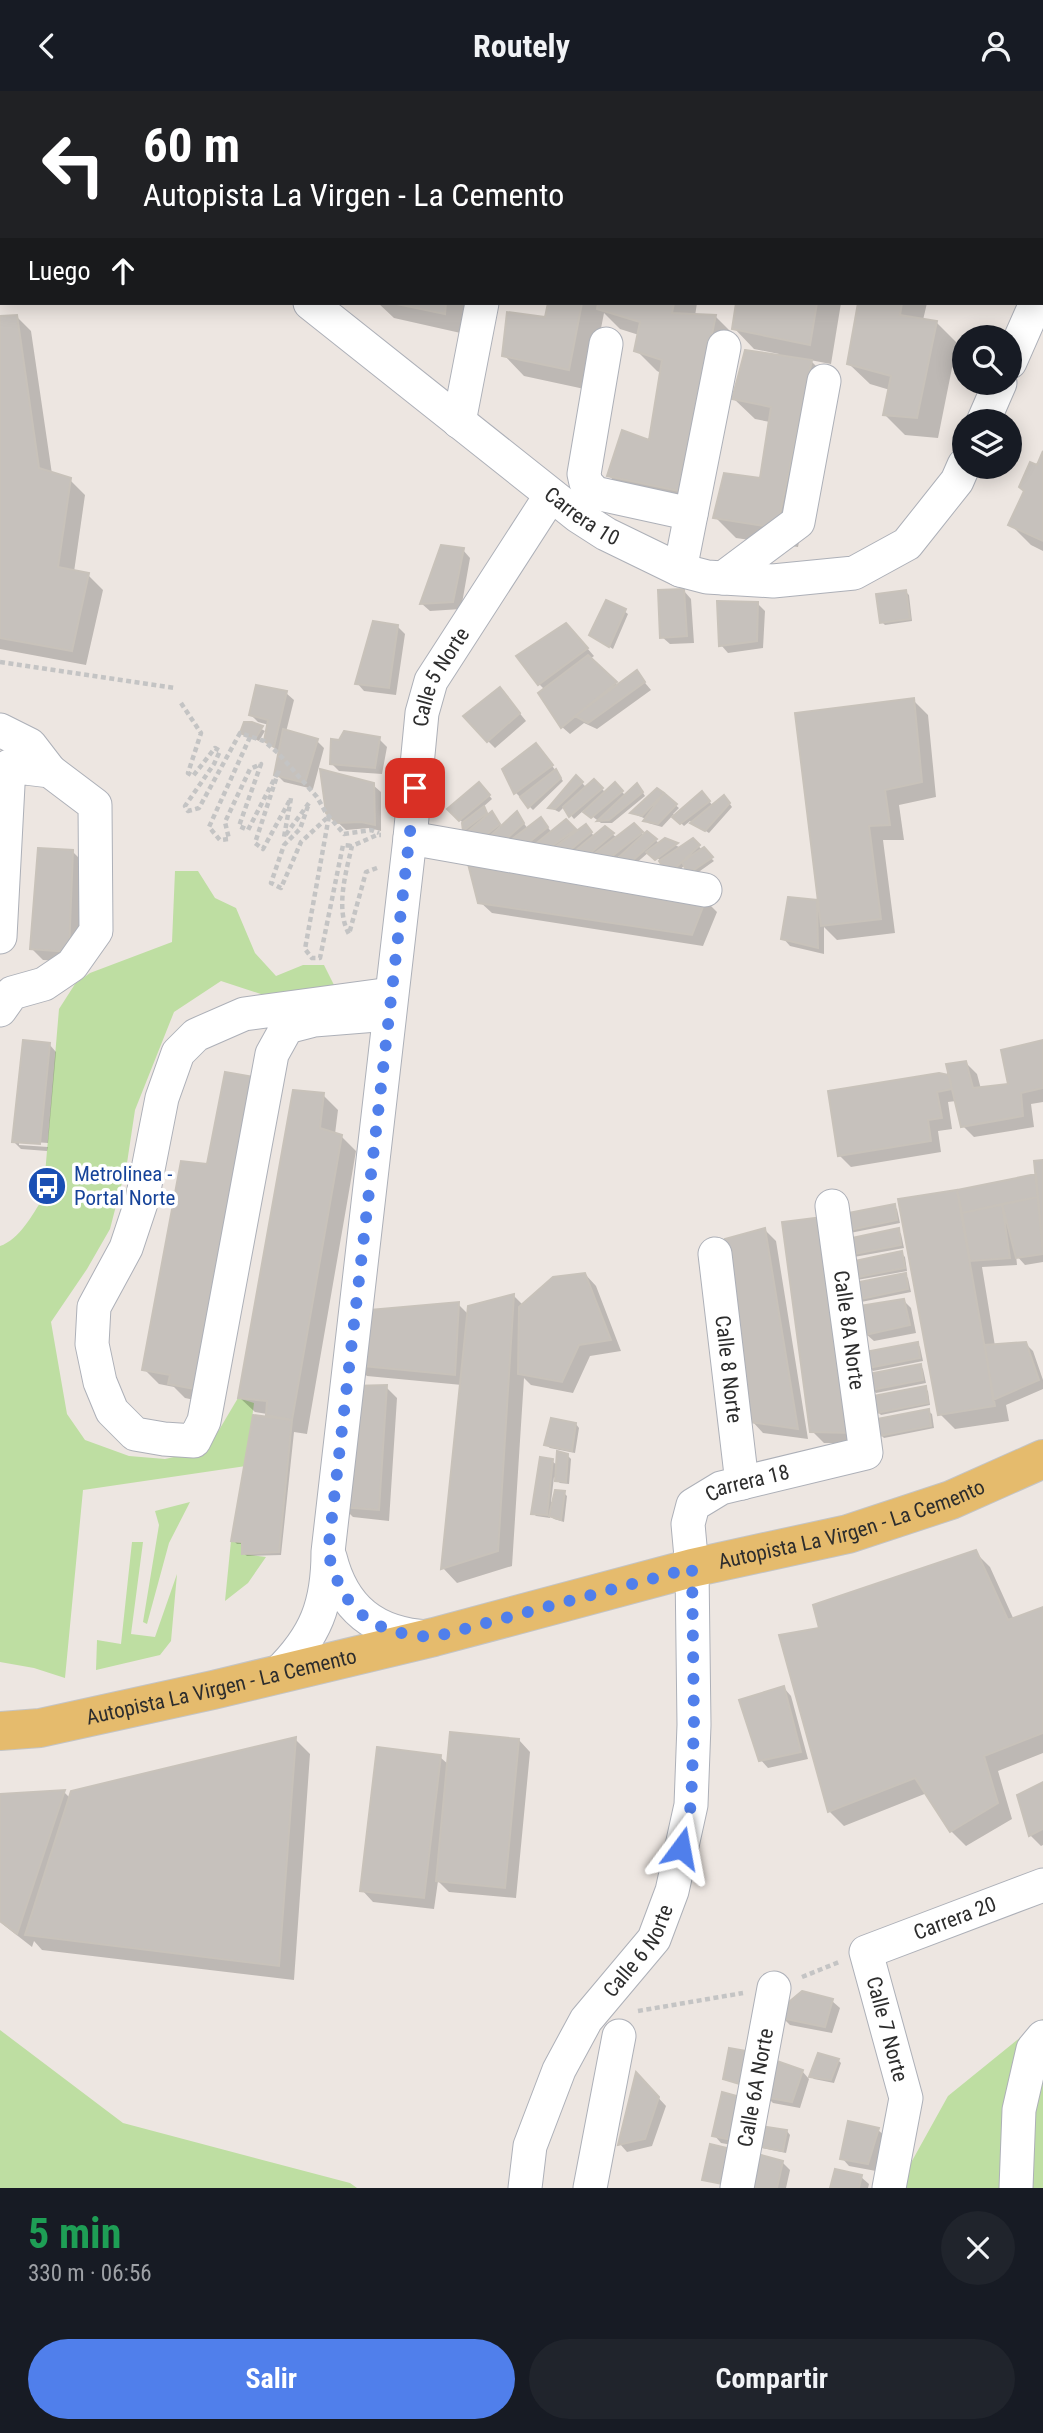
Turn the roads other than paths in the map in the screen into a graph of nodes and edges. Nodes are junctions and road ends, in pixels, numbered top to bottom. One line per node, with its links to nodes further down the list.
1 (313, 305): 8 (street, Carrera 10)
2 (482, 305): 8 (street)
3 (1035, 305): 4 (street)
4 (1022, 335)
5 (606, 344): 11 (street)
6 (724, 347): 11 (street)
7 (824, 381): 13 (street)
8 (459, 422): 10 (street, Carrera 10)
9 (958, 479): 13 (street, Carrera 10)
10 (551, 495): 12 (street, Carrera 10); 16 (street, Calle 5 Norte)
11 (691, 514): 12 (street)
12 (680, 570): 13 (street, Carrera 10)
13 (723, 578)
14 (0, 730): 15 (street)
15 (50, 771): 18 (street); 20 (street)
16 (393, 840): 17 (street); 19 (street, Calle 5 Norte)
17 (705, 890)
18 (0, 937)
19 (390, 1004): 19 (street); 26 (street, Calle 5 Norte)
20 (0, 1010)
21 (832, 1206): 23 (street, Calle 8A Norte)
22 (715, 1254): 25 (street, Calle 8 Norte)
23 (866, 1453): 25 (street, Carrera 18)
24 (1043, 1459): 27 (main road, Autopista La Virgen - La Cemento)
25 (742, 1483): 27 (street, Carrera 18)
26 (328, 1552): 28 (street, Calle 5 Norte); 29 (street, Calle 5 Norte)
27 (692, 1568): 28 (main road, Autopista La Virgen - La Cemento); 36 (street, Calle 6 Norte)
28 (434, 1637): 29 (main road, Autopista La Virgen - La Cemento)
29 (278, 1673): 30 (main road, Autopista La Virgen - La Cemento)
30 (0, 1731)
31 (1043, 1885): 32 (street, Carrera 20)
32 (866, 1952): 39 (street, Calle 7 Norte)
33 (775, 1988): 38 (street, Calle 6A Norte)
34 (619, 2036): 37 (street)
35 (1043, 2037): 40 (street)
36 (525, 2188)
37 (590, 2188)
38 (737, 2188)
39 (889, 2188)
40 (1016, 2188)

